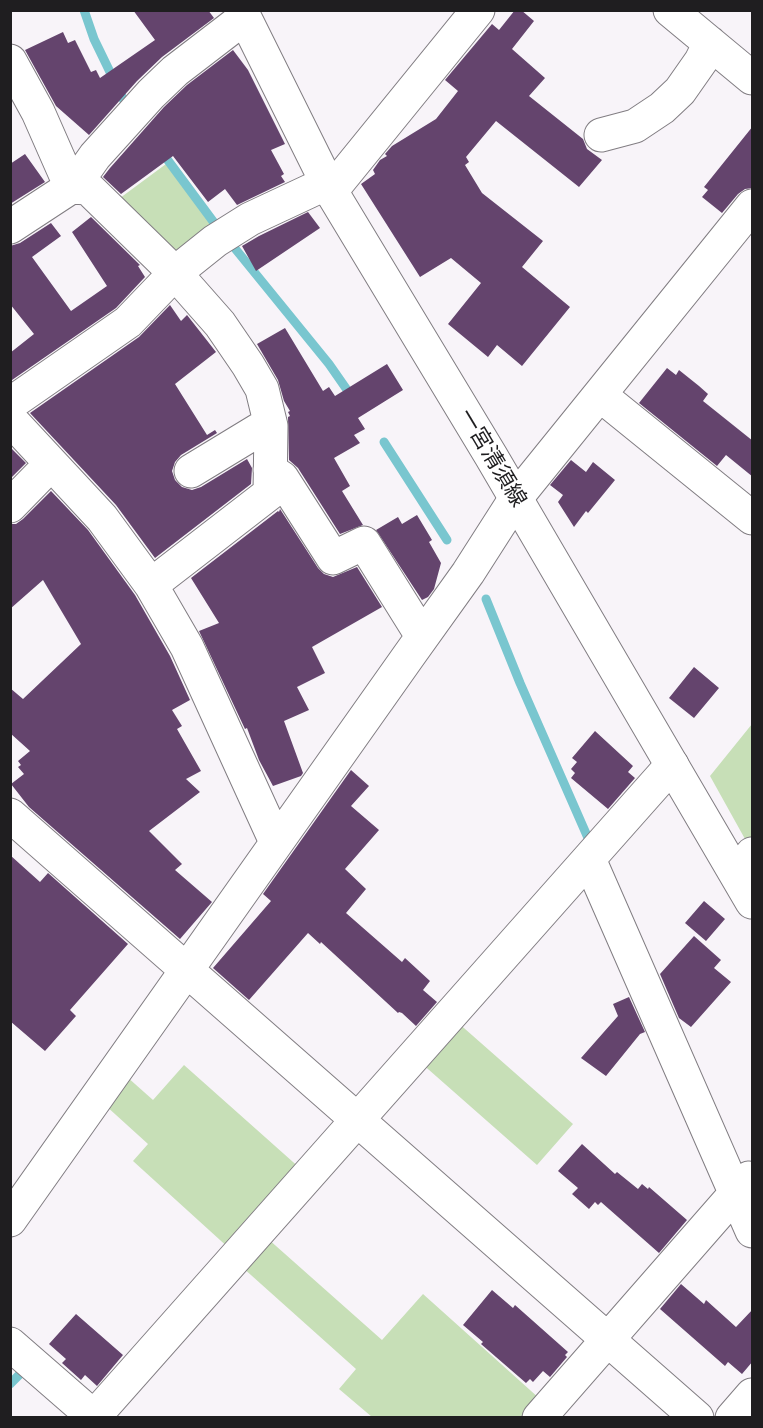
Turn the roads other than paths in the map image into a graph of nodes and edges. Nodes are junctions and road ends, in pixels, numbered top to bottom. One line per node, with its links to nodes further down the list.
1 (478, 10): 9 (street)
2 (670, 10): 4 (street)
3 (243, 14): 8 (street); 9 (street, 一宮清須線)
4 (710, 43): 6 (street); 7 (street)
5 (10, 61): 8 (street)
6 (753, 78)
7 (601, 135)
8 (75, 187): 11 (street); 12 (street)
9 (329, 187): 12 (street); 20 (street, 一宮清須線)
10 (753, 206): 13 (street)
11 (10, 227)
12 (175, 273): 14 (street); 16 (street)
13 (600, 395): 20 (street); 22 (street)
14 (10, 404)
15 (10, 419): 17 (street)
16 (270, 423): 18 (street); 19 (street)
17 (51, 464): 21 (street); 23 (street)
18 (270, 470): 23 (street); 24 (street)
19 (191, 471)
20 (516, 498): 24 (street); 25 (street, 一宮清須線)
21 (10, 506)
22 (753, 518)
23 (151, 585): 27 (street)
24 (422, 636): 27 (street)
25 (672, 765): 28 (street); 29 (street, 一宮清須線)
26 (16, 831): 31 (street)
27 (276, 842): 31 (street)
28 (589, 859): 32 (street); 33 (street)
29 (745, 863): 30 (street, 一宮清須線)
30 (753, 902)
31 (187, 970): 32 (street); 34 (street)
32 (357, 1119): 36 (street); 39 (street)
33 (745, 1183): 35 (street); 36 (street)
34 (10, 1220)
35 (753, 1231)
36 (609, 1340): 40 (street); 41 (street)
37 (10, 1344): 39 (street)
38 (753, 1395): 42 (street)
39 (94, 1417)
40 (538, 1418)
41 (697, 1418)
42 (732, 1418)

